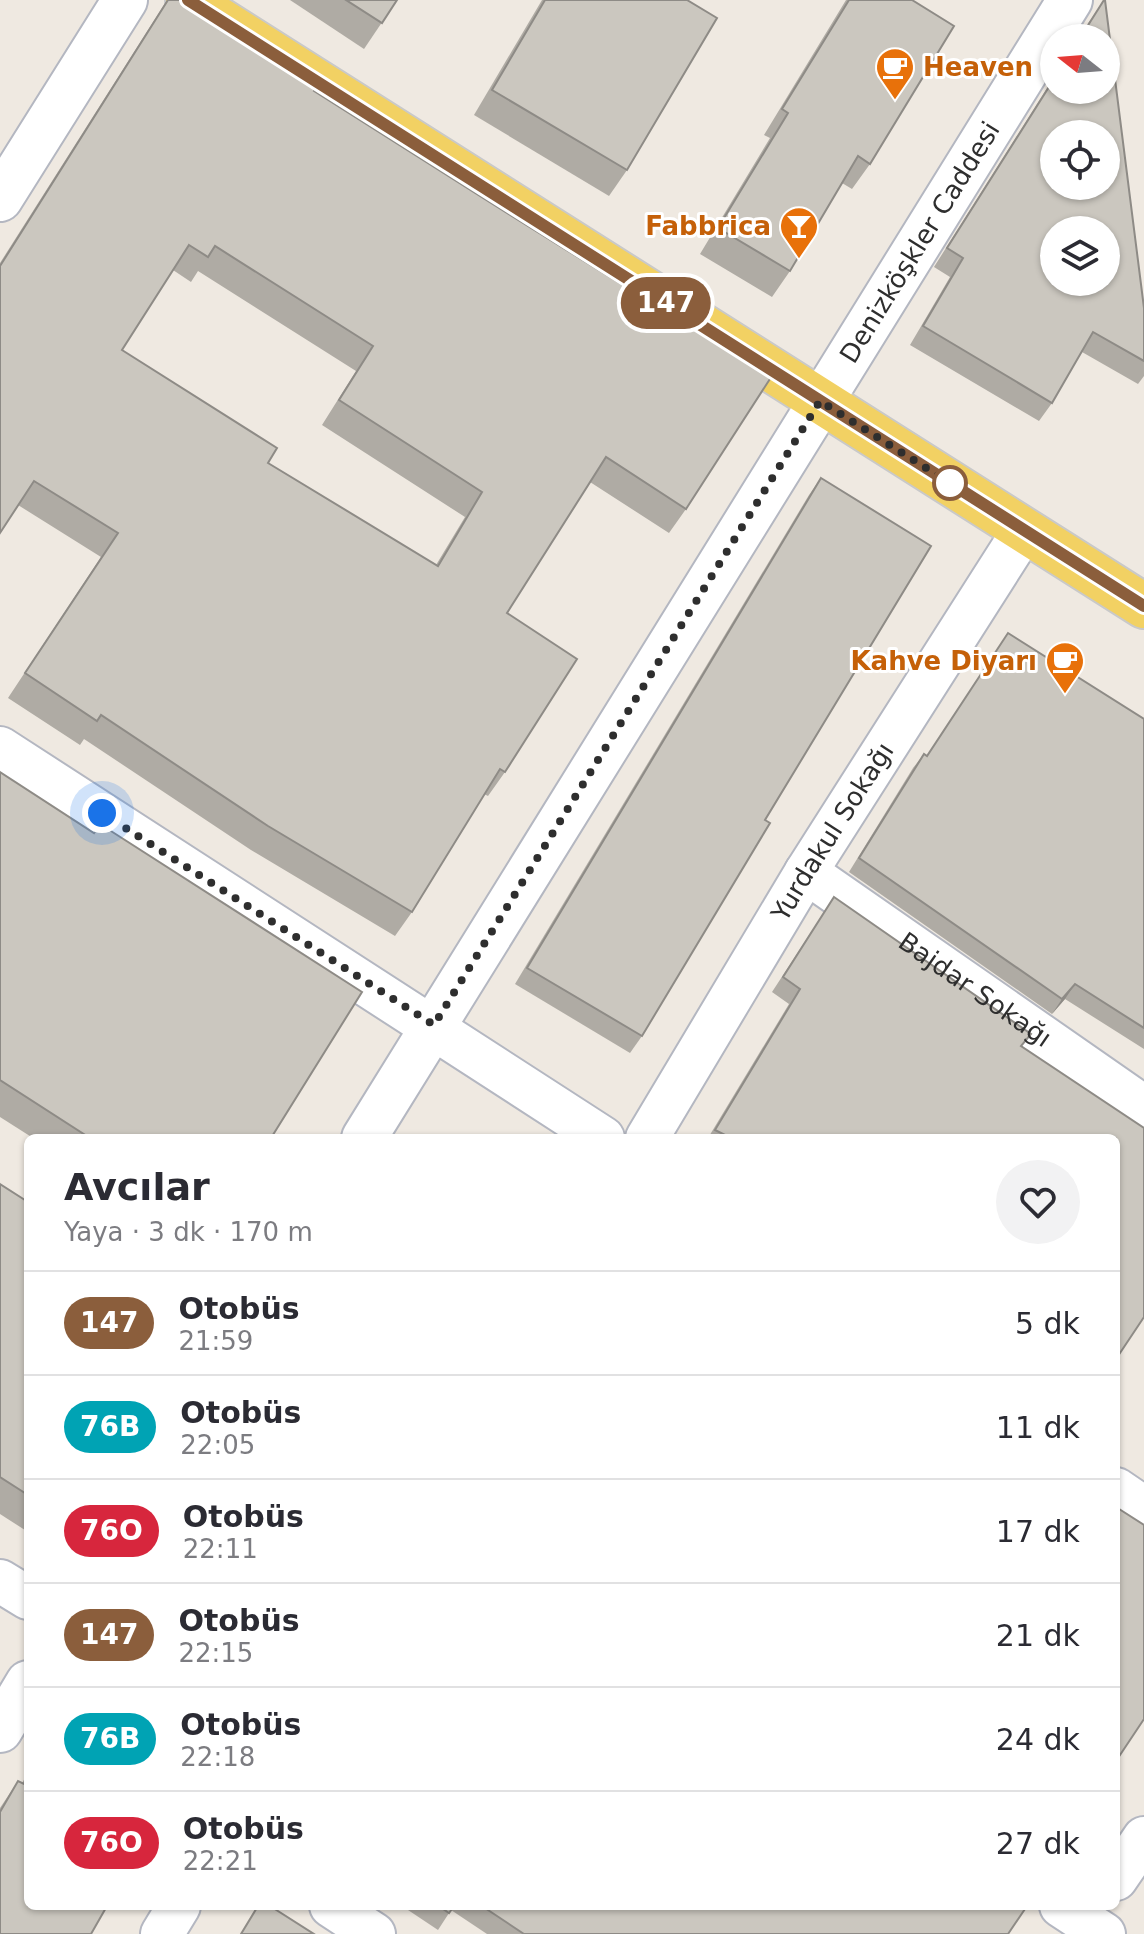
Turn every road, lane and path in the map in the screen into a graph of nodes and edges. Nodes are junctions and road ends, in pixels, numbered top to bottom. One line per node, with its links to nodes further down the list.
1 (125, 0): 4 (street)
2 (188, 0): 5 (main road)
3 (1070, 0): 5 (street, Denizköşkler Caddesi)
4 (0, 199)
5 (820, 401): 6 (main road); 10 (street, Denizköşkler Caddesi)
6 (1024, 530): 7 (main road); 9 (street, Yurdakul Sokağı)
7 (1144, 606)
8 (0, 748): 10 (street)
9 (806, 872): 11 (street, Bajdar Sokağı); 14 (street, Yurdakul Sokağı)
10 (434, 1025): 12 (street, Denizköşkler Caddesi); 13 (street)
11 (1144, 1107)
12 (366, 1134)
13 (597, 1134)
14 (649, 1134)
15 (1120, 1492): 16 (street)
16 (1144, 1508)
17 (0, 1581): 18 (street)
18 (24, 1596)
19 (24, 1690): 20 (street)
20 (0, 1730)
21 (1144, 1838): 22 (street)
22 (1120, 1873)
23 (177, 1910): 25 (street)
24 (337, 1910): 26 (street)
25 (162, 1934)
26 (374, 1934)

